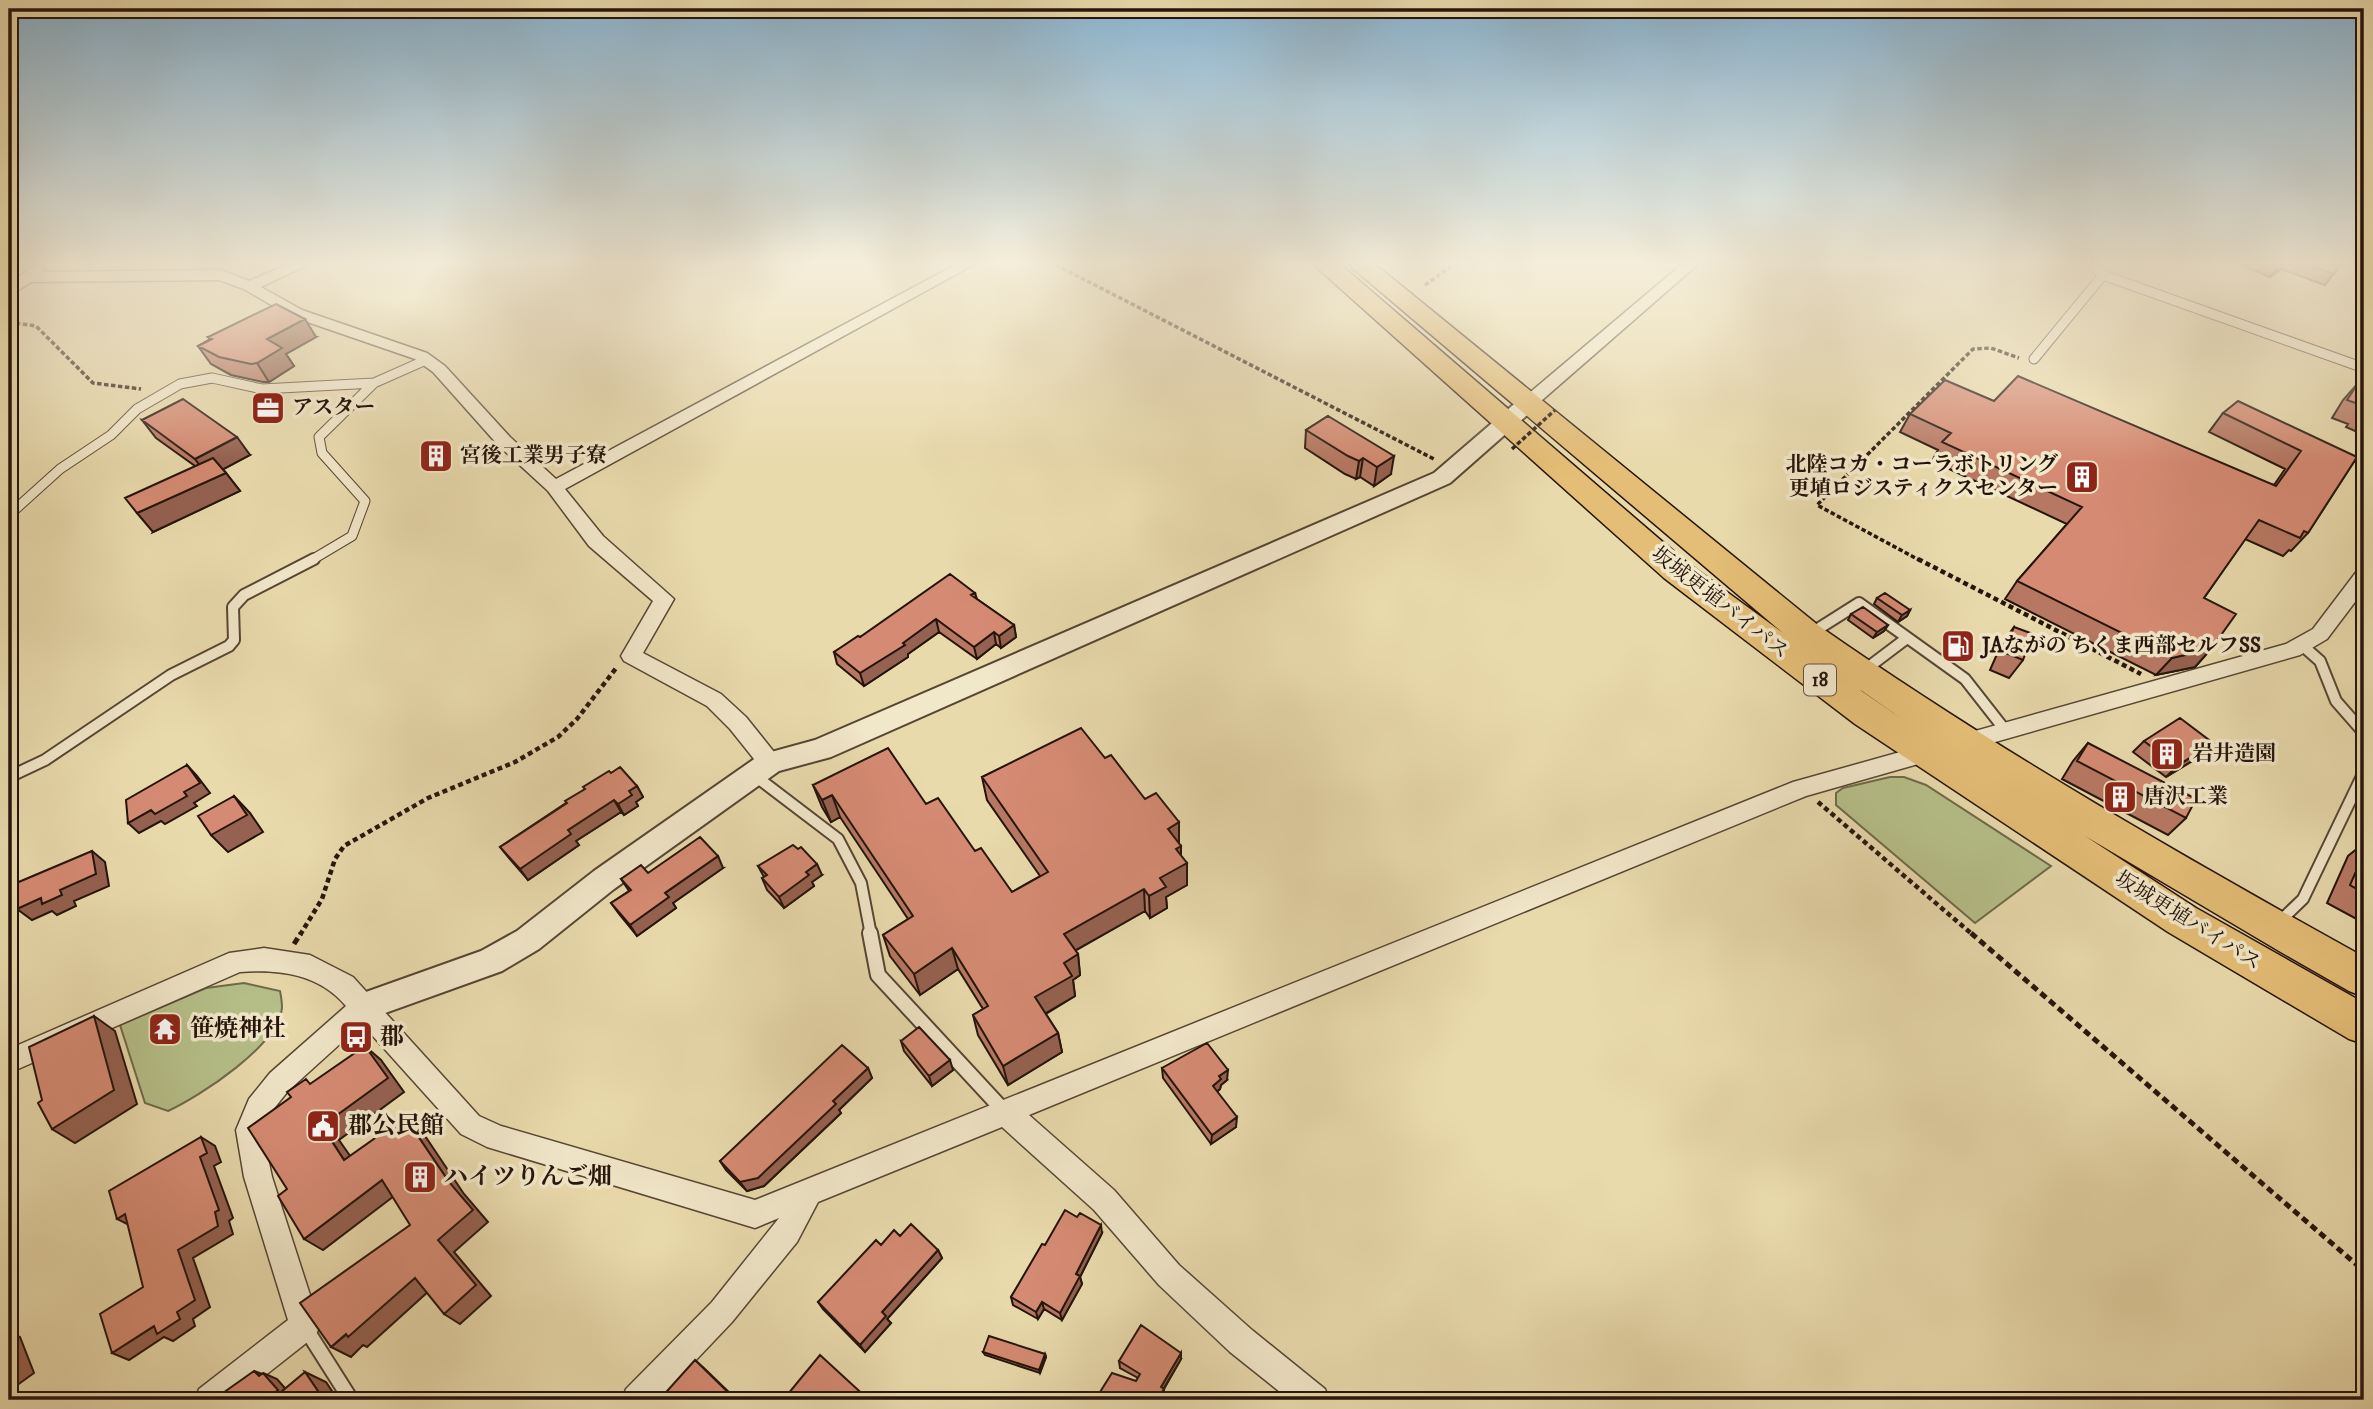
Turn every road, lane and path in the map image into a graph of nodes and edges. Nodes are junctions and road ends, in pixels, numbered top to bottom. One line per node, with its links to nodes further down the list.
1 (41, 331): 14 (path)
2 (348, 331): 11 (street)
3 (844, 331): 17 (street)
4 (1184, 331): 16 (path)
5 (1409, 331): 15 (highway, 坂城更埴バイパス / 18)
6 (1430, 331): 15 (highway, 坂城更埴バイパス / 18)
7 (1621, 331): 15 (street)
8 (2057, 331): 10 (lane)
9 (2259, 331): 12 (lane)
10 (2034, 359): 25 (path)
11 (426, 360): 13 (lane); 17 (street)
12 (2364, 368)
13 (374, 383): 14 (lane); 32 (lane)
14 (158, 394): 18 (lane)
15 (1525, 422): 15 (path, bridge); 16 (street); 20 (highway, 坂城更埴バイパス / 18); 29 (highway, 坂城更埴バイパス / 18)
16 (1454, 469): 30 (street)
17 (554, 487): 23 (street)
18 (9, 515)
19 (2364, 576): 22 (street)
20 (1807, 635): 21 (lane); 24 (highway, 坂城更埴バイパス / 18)
21 (1907, 638): 24 (lane); 26 (lane)
22 (2303, 646): 25 (street); 27 (lane)
23 (631, 656): 30 (street); 35 (path)
24 (1860, 674): 28 (highway, 坂城更埴バイパス / 18)
25 (2163, 687): 26 (street)
26 (2005, 730): 28 (street)
27 (2364, 733)
28 (1965, 743): 29 (street); 34 (highway, 坂城更埴バイパス / 18)
29 (1923, 752): 33 (street); 38 (highway, 坂城更埴バイパス / 18)
30 (762, 769): 37 (street); 40 (lane)
31 (2364, 772): 34 (lane)
32 (9, 777)
33 (1801, 788): 40 (street); 42 (path)
34 (2274, 927): 36 (highway, 坂城更埴バイパス / 18)
35 (283, 961): 37 (street); 39 (street)
36 (2364, 978)
37 (363, 1007): 41 (street); 43 (street)
38 (2364, 1025)
39 (9, 1060)
40 (1005, 1111): 41 (street); 48 (street)
41 (808, 1193): 47 (street)
42 (2364, 1271)
43 (304, 1326): 45 (street); 46 (lane)
44 (2364, 1384): 49 (path)
45 (210, 1400)
46 (351, 1400)
47 (637, 1400)
48 (1314, 1400)
49 (2349, 1400)

